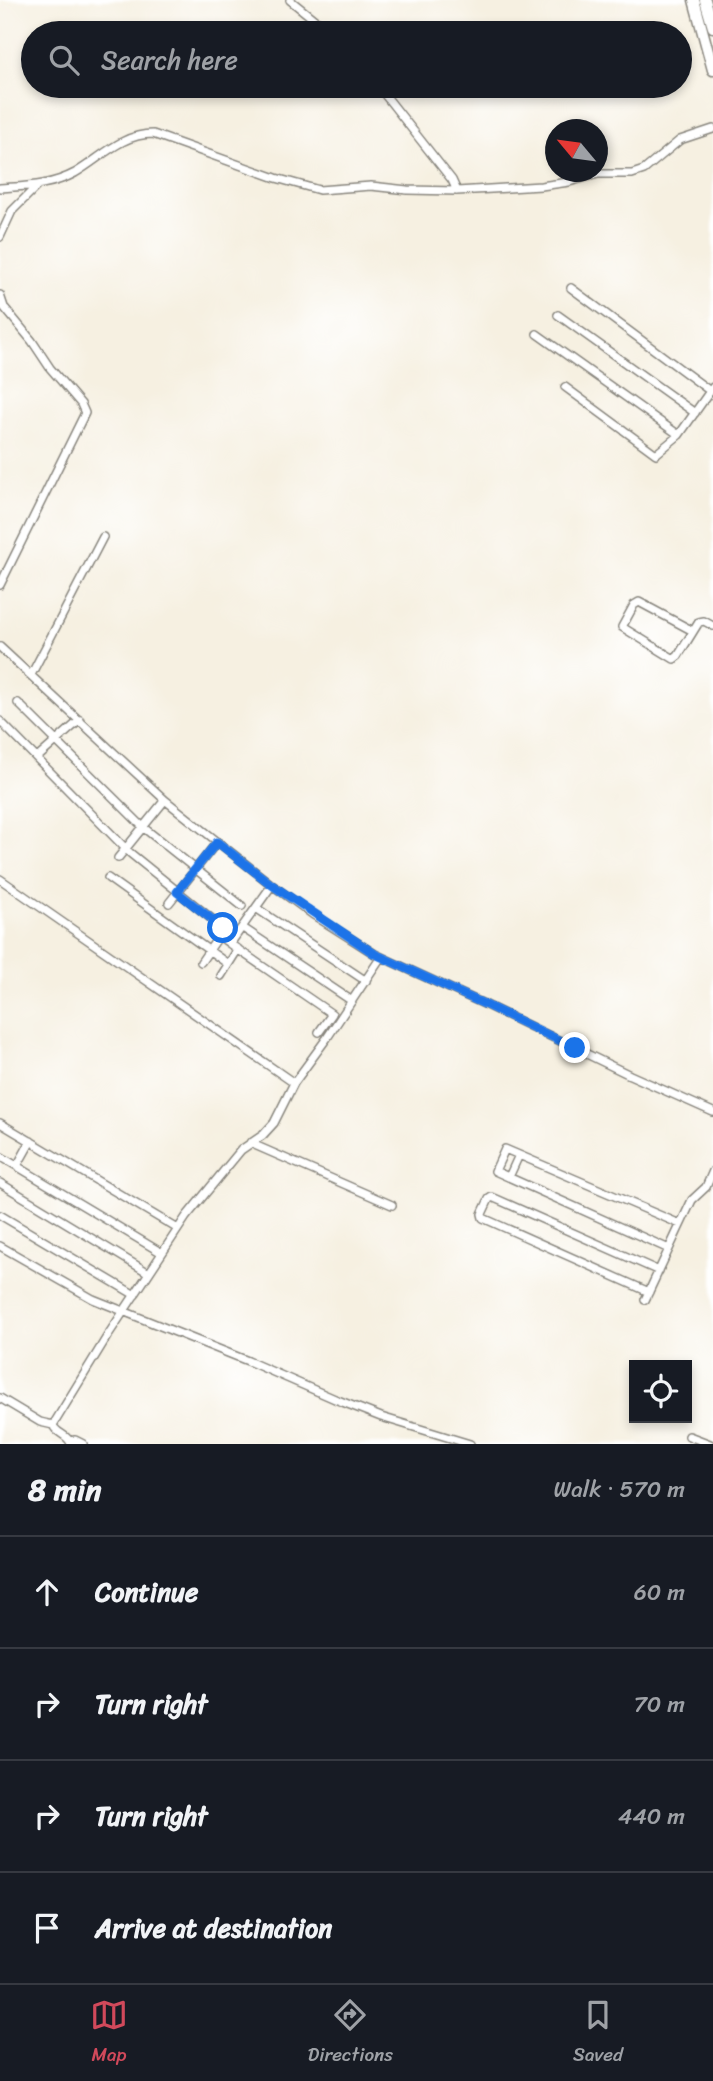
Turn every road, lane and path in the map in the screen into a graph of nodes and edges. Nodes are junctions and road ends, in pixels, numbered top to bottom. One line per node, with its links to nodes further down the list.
1 (290, 0): 4 (street)
2 (694, 0): 6 (highway)
3 (705, 0): 5 (highway)
4 (316, 21)
5 (713, 27)
6 (713, 70)
7 (387, 98): 11 (street)
8 (713, 129): 11 (street)
9 (37, 186): 10 (street); 11 (street); 12 (street)
10 (0, 188)
11 (457, 191)
12 (0, 237)
13 (571, 288): 18 (street)
14 (0, 295): 22 (street)
15 (558, 315): 19 (street)
16 (537, 334): 20 (street)
17 (565, 387): 20 (street)
18 (712, 389): 19 (street)
19 (695, 413): 20 (street)
20 (679, 435)
21 (103, 537): 26 (street)
22 (0, 585)
23 (713, 626): 24 (street)
24 (693, 631): 24 (street)
25 (0, 646): 26 (street)
26 (31, 675): 28 (street)
27 (18, 703): 30 (street)
28 (80, 720): 30 (street); 32 (street)
29 (0, 721): 31 (street)
30 (56, 741): 31 (street); 33 (street)
31 (37, 758): 35 (street)
32 (165, 800): 33 (street); 34 (street)
33 (143, 827): 35 (street); 37 (street)
34 (217, 842): 37 (street); 40 (street)
35 (125, 848): 36 (street); 41 (street)
36 (118, 858)
37 (195, 870): 41 (street); 43 (street)
38 (108, 878): 49 (street)
39 (0, 879): 57 (street)
40 (272, 885): 44 (street); 50 (street)
41 (177, 892): 42 (street); 45 (street)
42 (169, 903)
43 (242, 906)
44 (256, 908): 46 (street); 54 (street)
45 (223, 928)
46 (243, 928): 47 (street); 55 (street)
47 (230, 944): 48 (street); 49 (street)
48 (238, 949): 52 (street); 56 (street)
49 (209, 950): 51 (street); 52 (street)
50 (381, 957): 54 (street); 58 (street)
51 (201, 962)
52 (228, 964): 53 (street)
53 (221, 976)
54 (366, 981): 55 (street)
55 (352, 1001): 57 (street)
56 (319, 1032)
57 (294, 1083): 61 (street)
58 (713, 1112)
59 (0, 1123): 60 (street)
60 (31, 1141): 64 (street); 71 (street)
61 (250, 1143): 68 (street); 71 (street)
62 (519, 1155): 66 (street); 66 (street); 70 (street)
63 (0, 1156): 64 (street)
64 (17, 1166): 74 (street)
65 (712, 1175): 70 (street)
66 (509, 1177): 73 (street)
67 (0, 1183): 76 (street)
68 (392, 1205)
69 (0, 1215): 78 (street)
70 (681, 1224): 73 (street)
71 (178, 1229): 74 (street)
72 (0, 1246): 80 (street)
73 (669, 1249): 75 (street)
74 (162, 1253): 76 (street)
75 (659, 1270): 77 (street); 77 (street)
76 (149, 1273): 78 (street)
77 (649, 1292): 79 (street)
78 (135, 1295): 80 (street)
79 (645, 1300)
80 (124, 1312): 82 (street); 86 (street)
81 (0, 1398): 82 (street)
82 (53, 1425): 84 (street)
83 (690, 1436): 87 (street)
84 (70, 1442): 85 (street)
85 (83, 1444)
86 (470, 1444)
87 (710, 1444)

